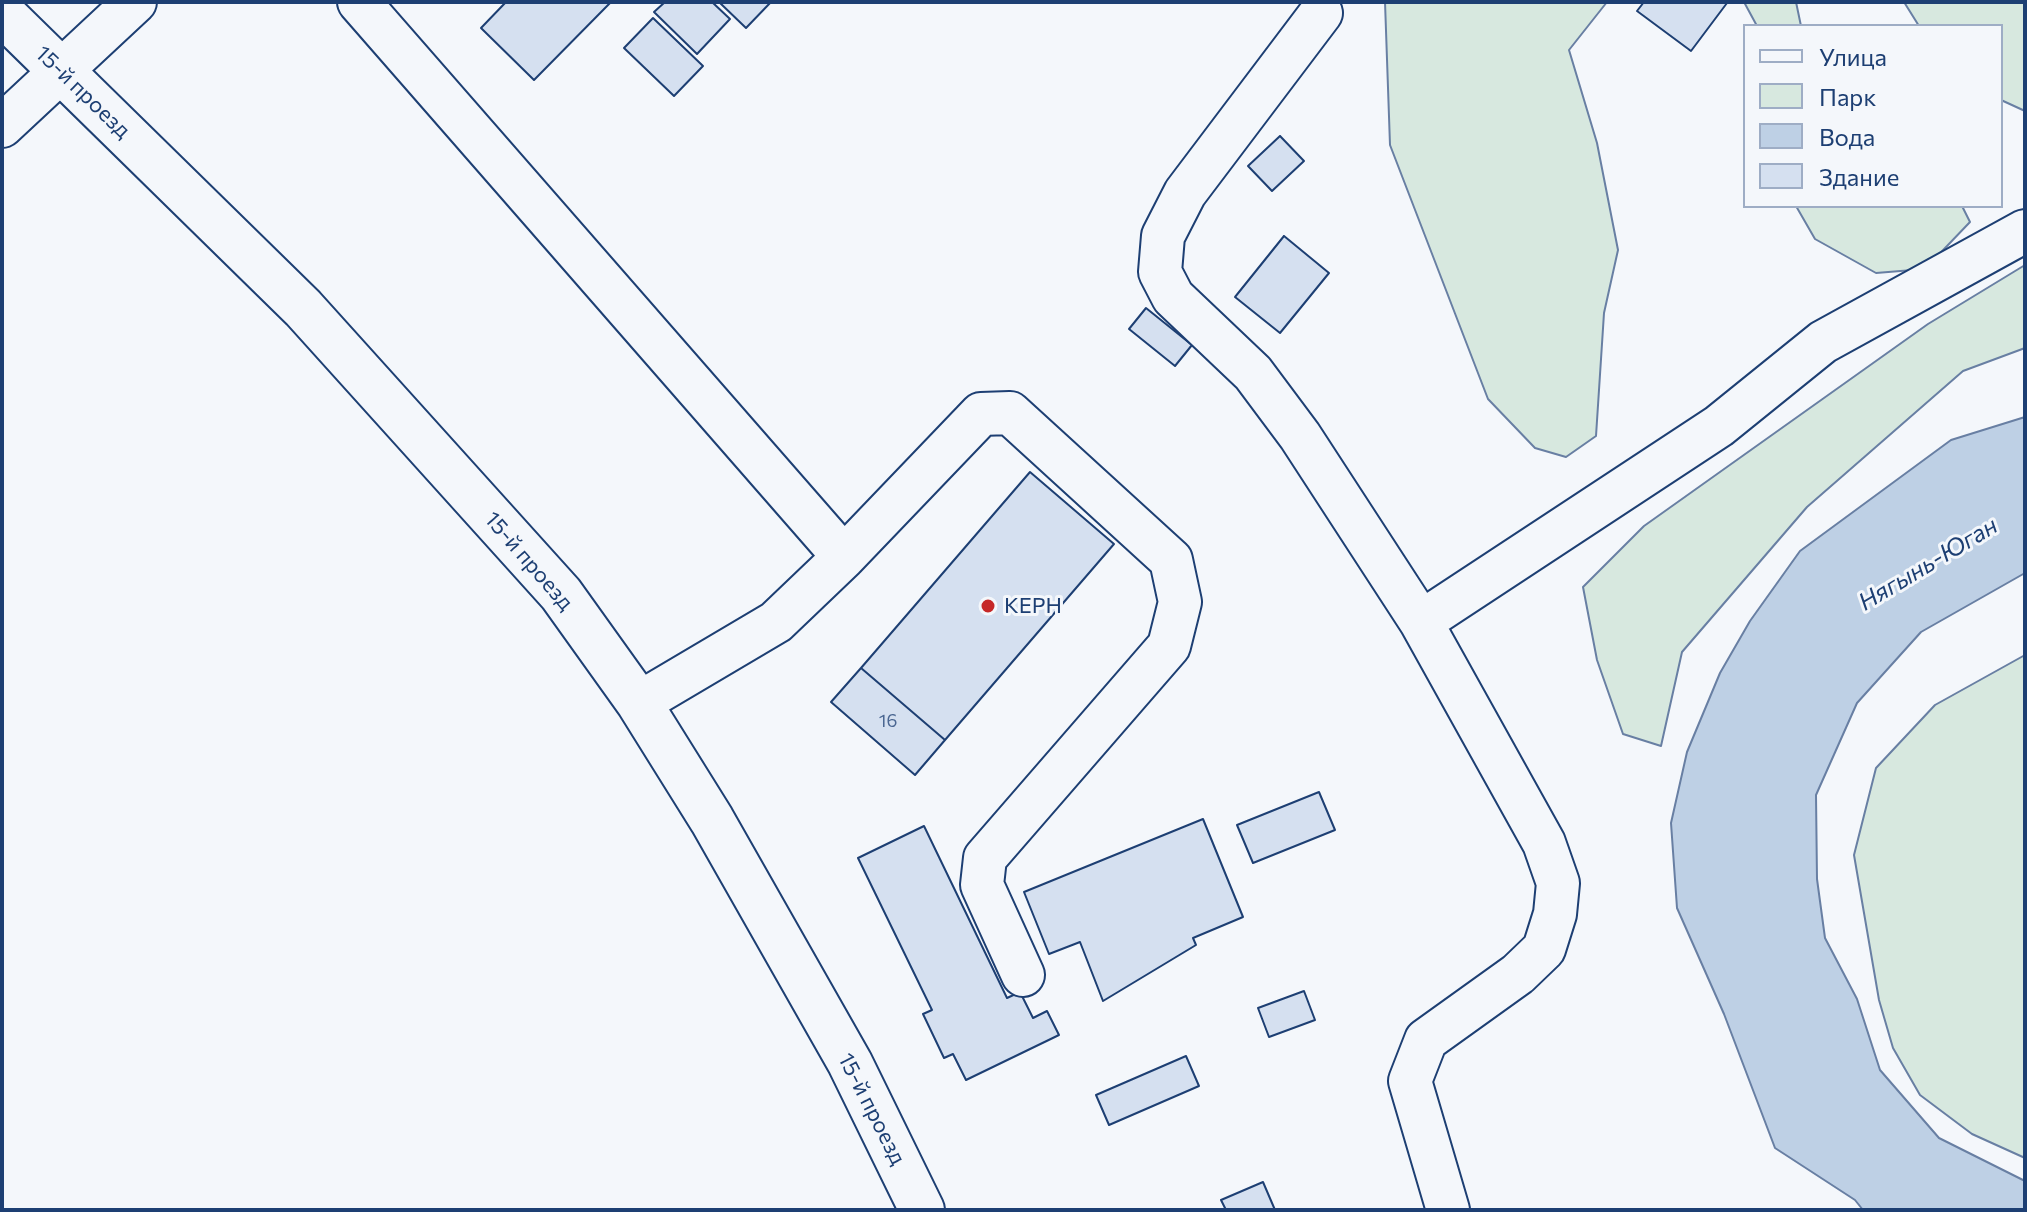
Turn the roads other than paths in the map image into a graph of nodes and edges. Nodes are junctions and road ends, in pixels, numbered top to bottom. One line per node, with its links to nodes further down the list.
1 (135, 2): 5 (lane)
2 (359, 2): 8 (lane)
3 (2, 13): 5 (main road, 15-й проезд)
4 (1321, 13): 9 (lane)
5 (60, 70): 6 (lane); 10 (main road, 15-й проезд)
6 (2, 126)
7 (2025, 231): 9 (lane)
8 (844, 557): 10 (lane); 11 (lane)
9 (1421, 622): 13 (lane)
10 (639, 703): 12 (main road, 15-й проезд)
11 (1023, 975)
12 (922, 1210)
13 (1448, 1210)

